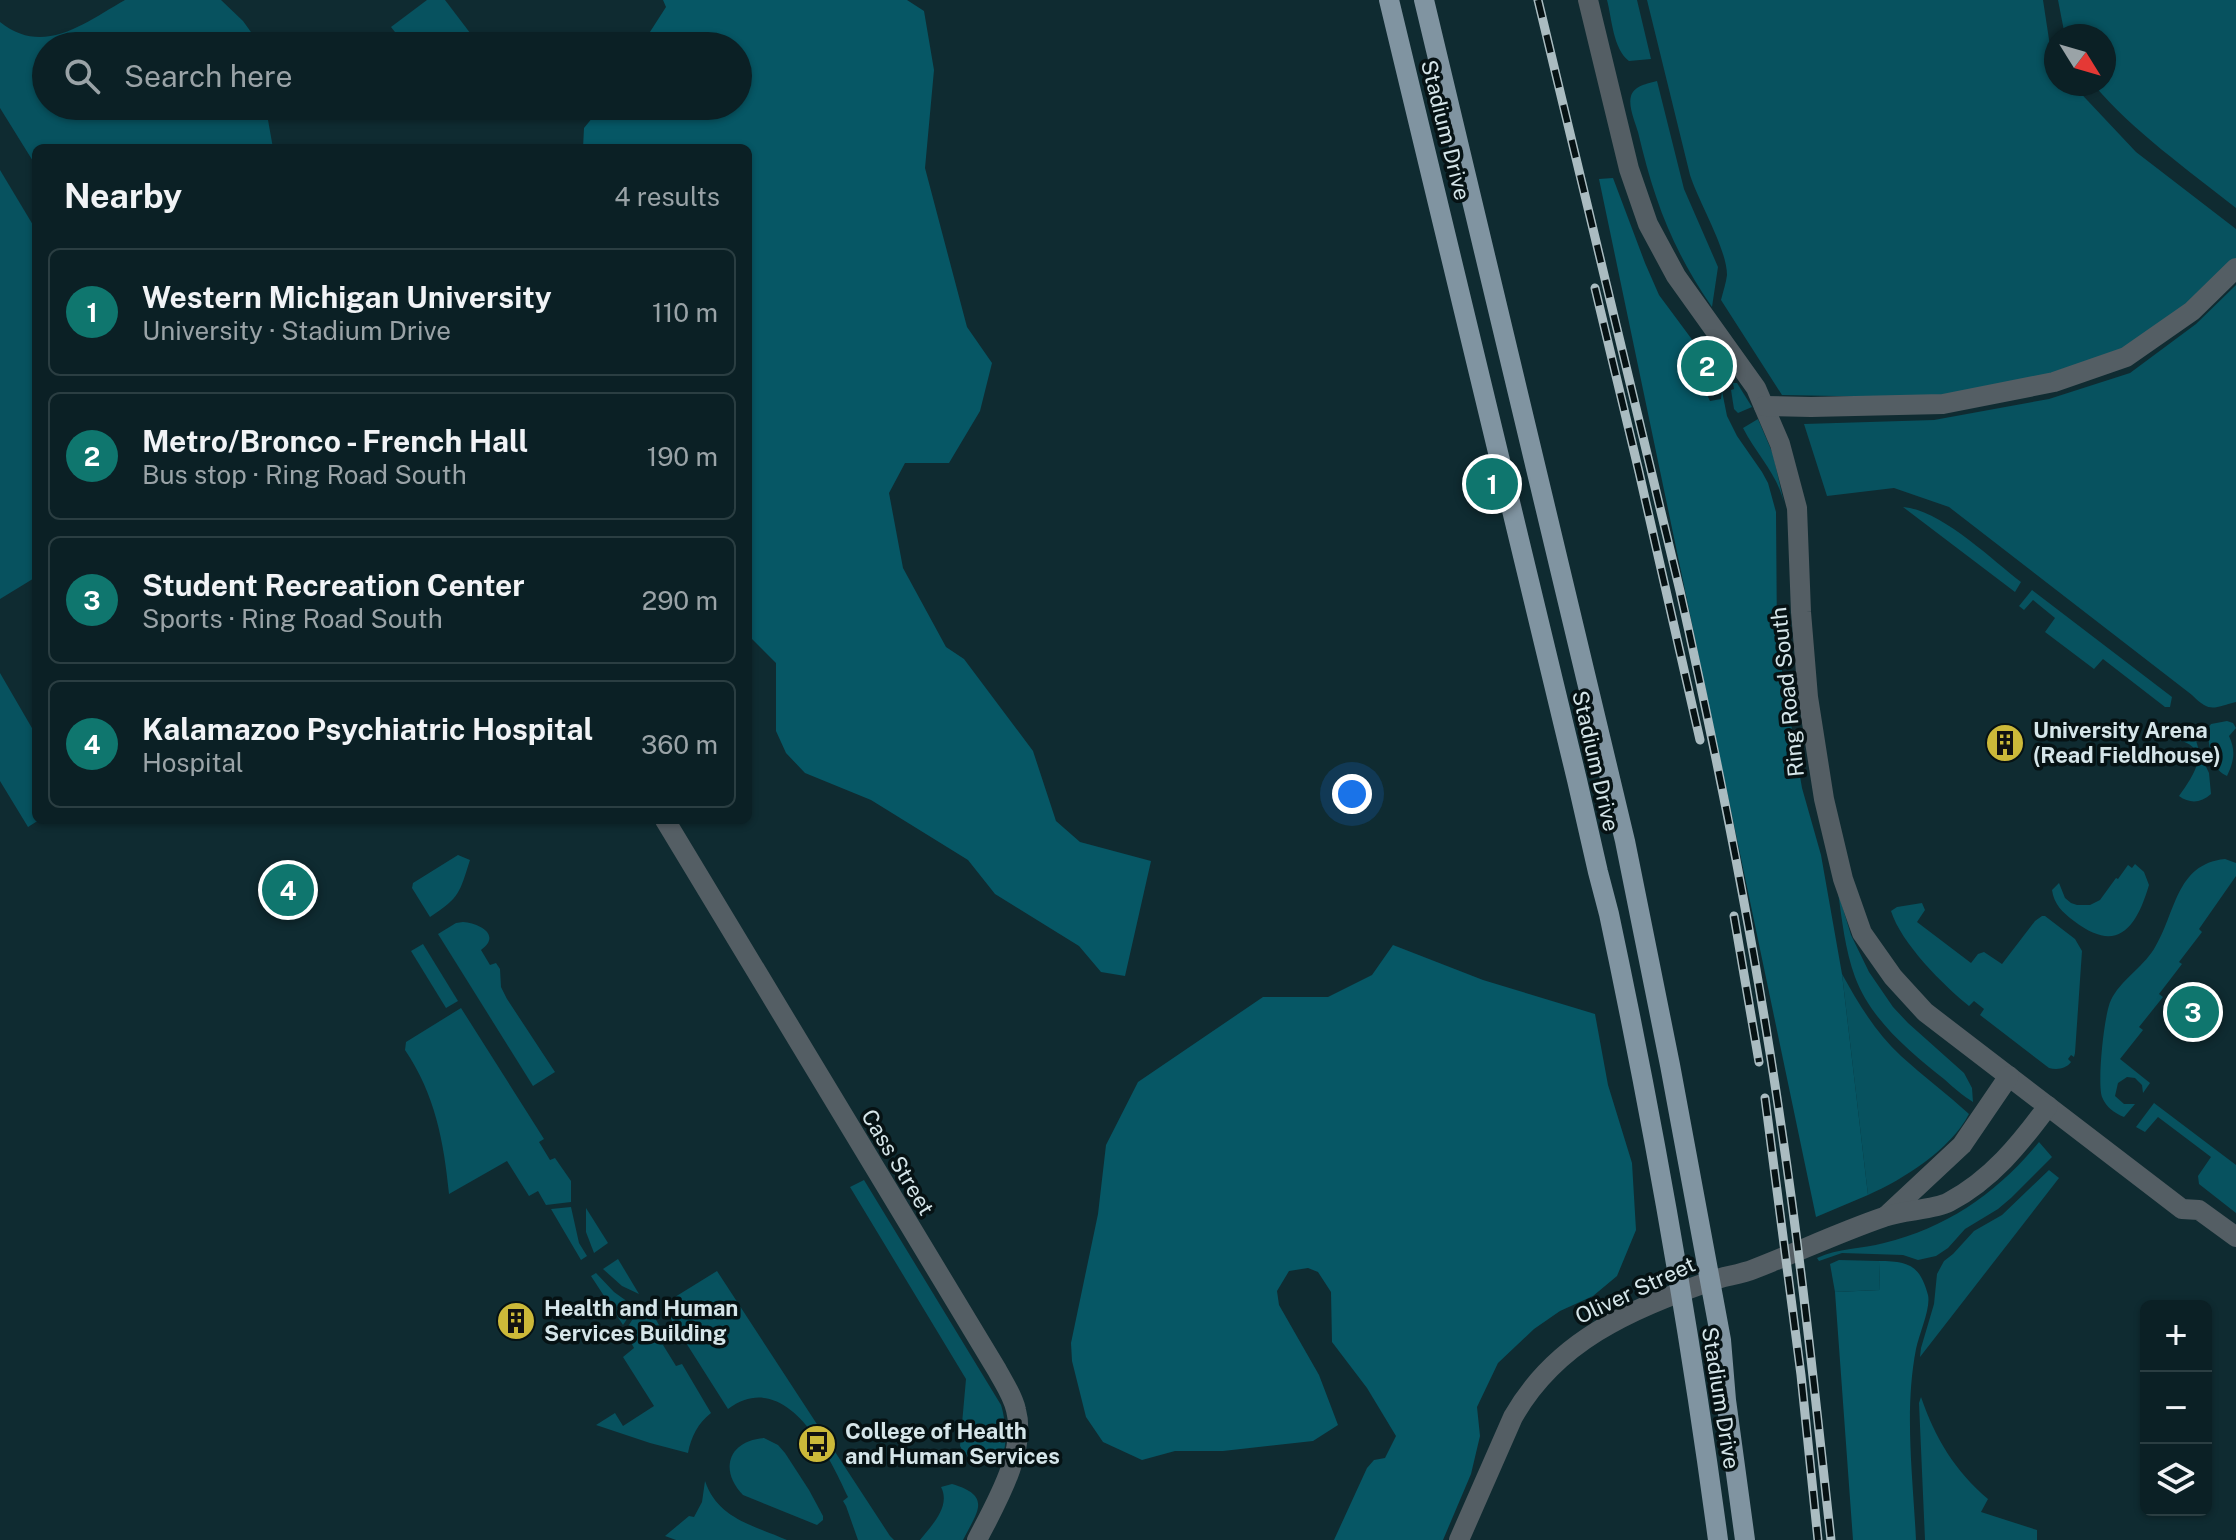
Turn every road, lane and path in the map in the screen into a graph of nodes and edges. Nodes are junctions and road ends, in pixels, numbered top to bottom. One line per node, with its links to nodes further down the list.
1 (1389, 0): 12 (main road, Stadium Drive)
2 (1424, 0): 11 (main road, Stadium Drive)
3 (1588, 0): 5 (street, Ring Road South)
4 (2236, 268): 5 (street)
5 (1764, 406): 7 (street, Ring Road South)
6 (667, 824): 13 (street, Cass Street)
7 (2009, 1076): 8 (street, Ring Road South); 9 (street, Oliver Street)
8 (2048, 1106): 9 (street, Oliver Street); 10 (street, Ring Road South)
9 (1886, 1216): 11 (street, Oliver Street)
10 (2236, 1237)
11 (1711, 1280): 12 (street, Oliver Street); 16 (main road, Stadium Drive)
12 (1680, 1292): 14 (street, Oliver Street); 15 (main road, Stadium Drive)
13 (977, 1540)
14 (1459, 1540)
15 (1718, 1540)
16 (1745, 1540)

